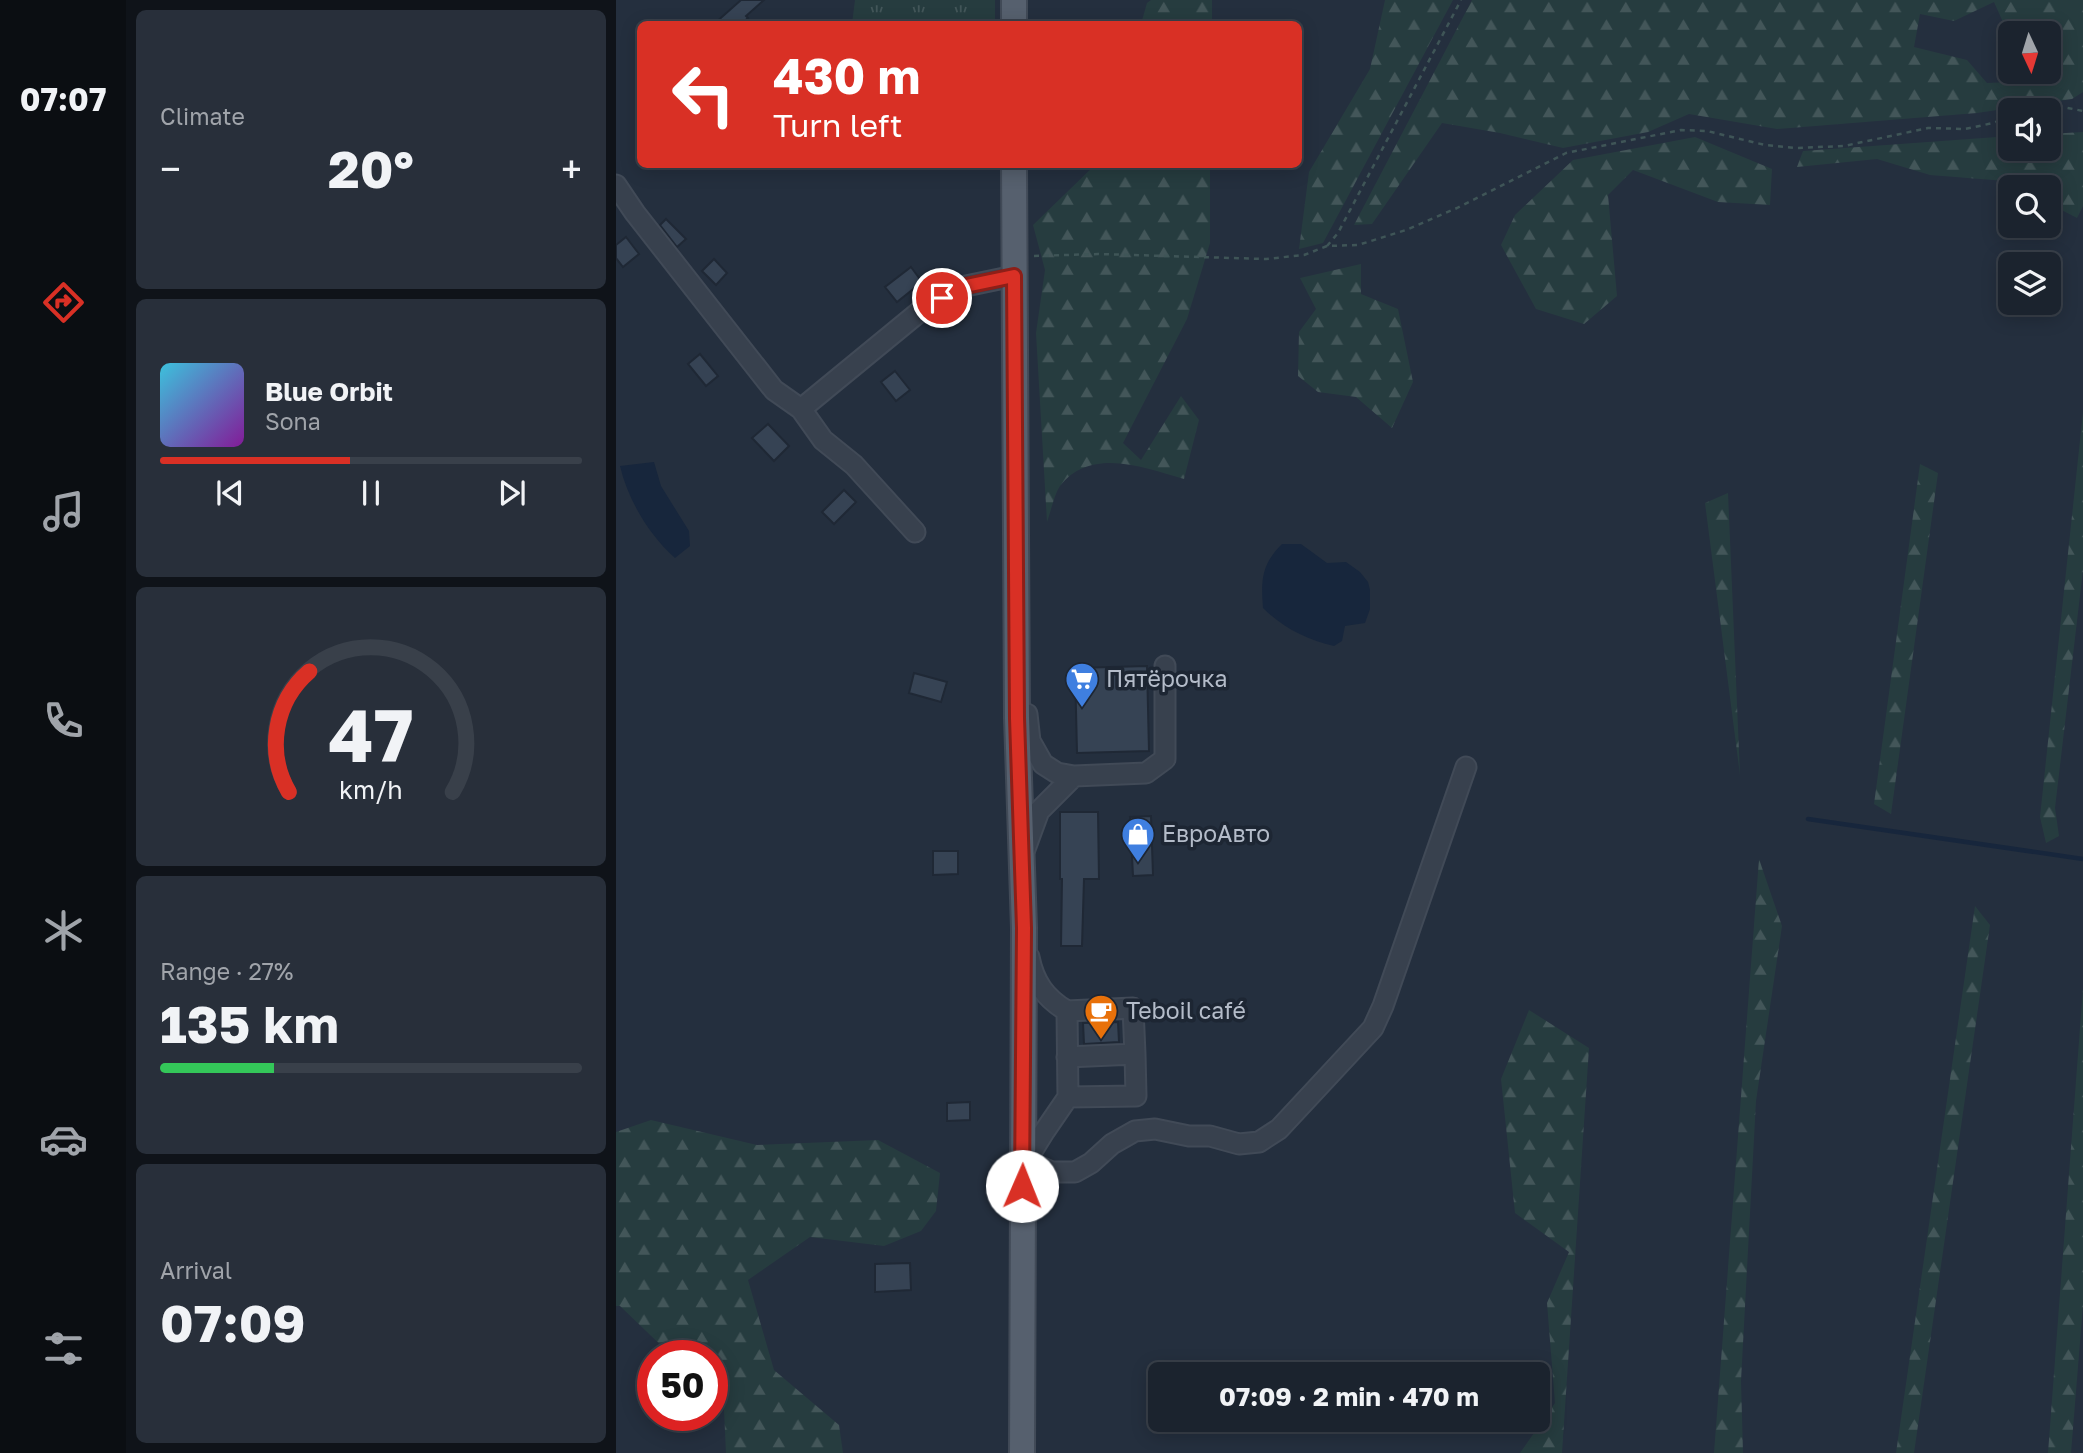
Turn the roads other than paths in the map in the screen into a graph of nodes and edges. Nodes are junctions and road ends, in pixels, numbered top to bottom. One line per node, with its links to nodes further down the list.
1 (1014, 0): 2 (main road)
2 (1014, 21)
3 (1014, 168): 5 (main road)
4 (616, 185): 6 (lane)
5 (1014, 267): 6 (lane); 8 (main road)
6 (801, 409): 7 (lane)
7 (915, 532)
8 (1016, 610): 11 (lane); 12 (main road)
9 (1164, 666): 11 (lane)
10 (1466, 767): 18 (lane)
11 (1074, 776): 12 (lane)
12 (1023, 881): 13 (main road)
13 (1024, 928): 14 (lane); 19 (main road)
14 (1068, 1011): 15 (lane); 16 (lane)
15 (1135, 1054): 16 (lane); 17 (lane)
16 (1067, 1057): 17 (lane)
17 (1068, 1097): 18 (lane)
18 (1026, 1161): 19 (lane)
19 (1022, 1186): 20 (main road)
20 (1022, 1453)

